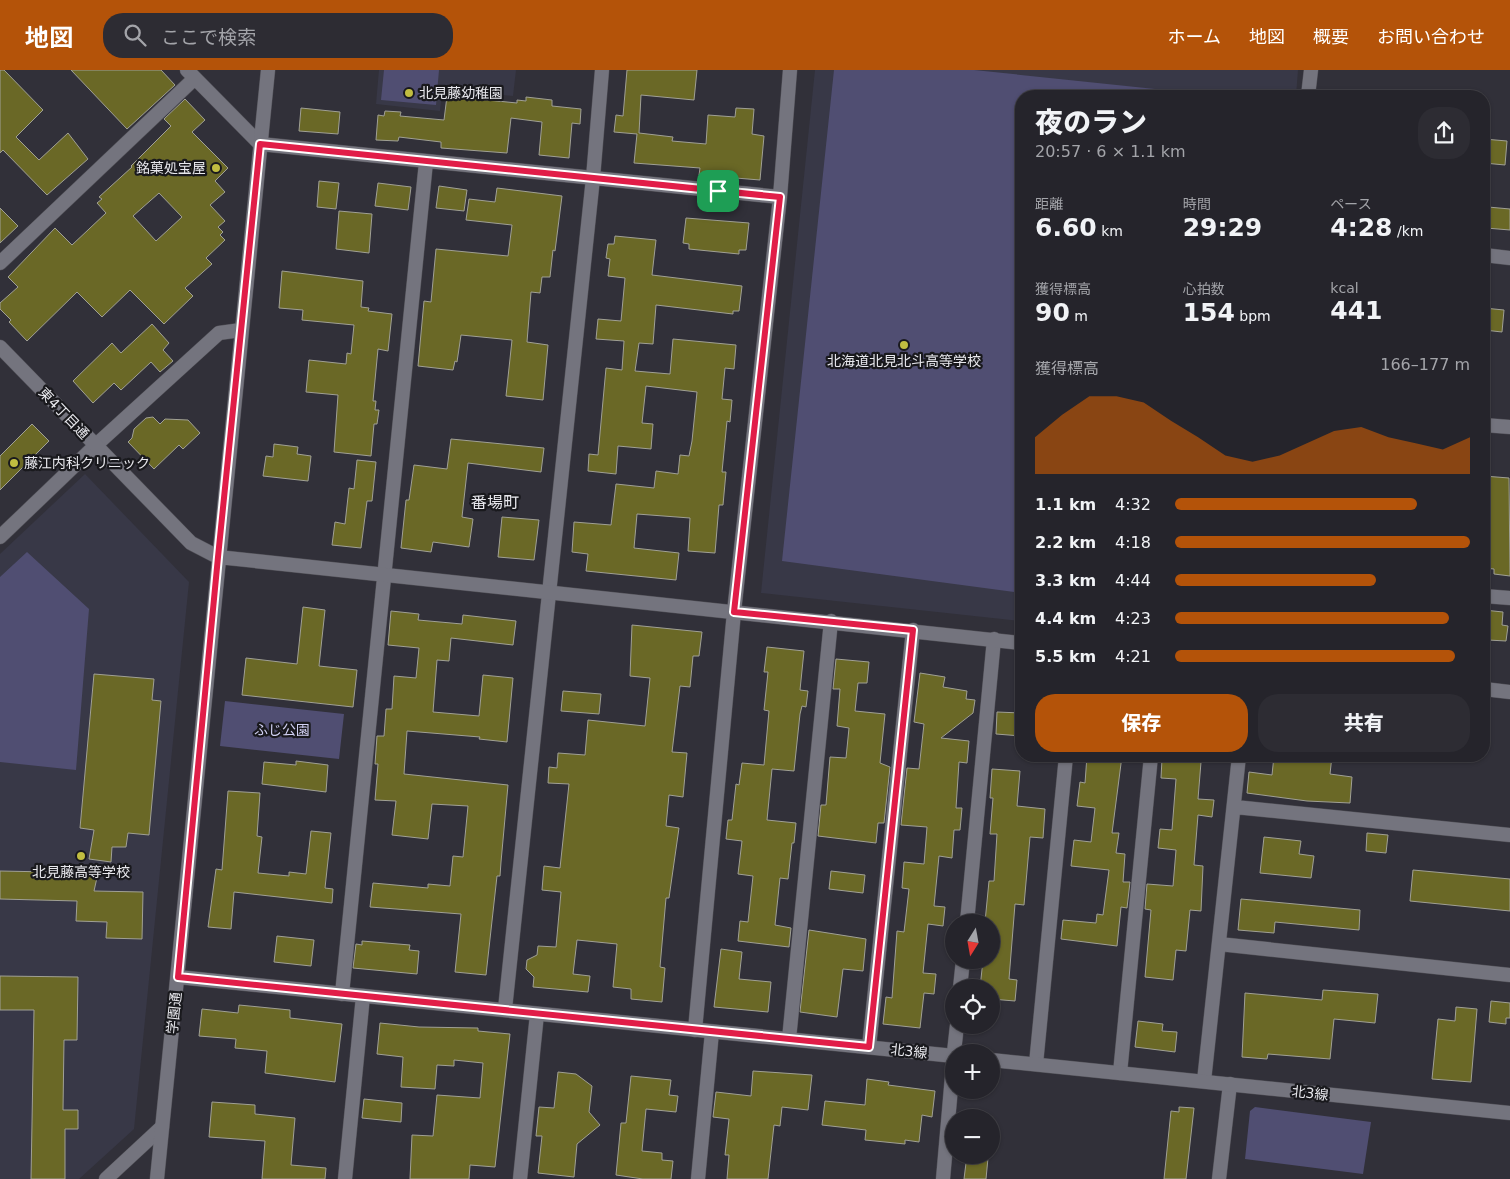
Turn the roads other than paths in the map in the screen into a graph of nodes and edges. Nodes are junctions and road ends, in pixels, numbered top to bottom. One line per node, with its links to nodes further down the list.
1 (268, 70): 7 (street, 学園通)
2 (602, 70): 9 (street)
3 (790, 70): 10 (street)
4 (1311, 70): 6 (street)
5 (191, 74): 7 (street); 13 (street)
6 (1309, 90)
7 (260, 144): 8 (street); 14 (street, 学園通)
8 (426, 162): 9 (street); 21 (street)
9 (592, 178): 10 (street); 22 (street)
10 (780, 197): 25 (street)
11 (1490, 256): 12 (street)
12 (1510, 258)
13 (0, 263)
14 (241, 330): 18 (street); 20 (street, 学園通)
15 (0, 347): 18 (street, 東4丁目通)
16 (1490, 425): 17 (street)
17 (1510, 427)
18 (96, 445): 19 (street); 20 (street, 東4丁目通)
19 (0, 537)
20 (218, 557): 21 (street); 40 (street, 学園通)
21 (383, 575): 22 (street); 41 (street)
22 (549, 592): 25 (street); 43 (street)
23 (1490, 596): 24 (street)
24 (1510, 598)
25 (734, 612): 26 (street); 45 (street)
26 (831, 621): 27 (street); 47 (street)
27 (913, 630): 28 (street); 48 (street)
28 (994, 640): 29 (street); 37 (street)
29 (1015, 642)
30 (1490, 690): 31 (street)
31 (1510, 692)
32 (1065, 762): 51 (street)
33 (1150, 762): 52 (street)
34 (1239, 762): 35 (street)
35 (1235, 807): 36 (street); 38 (street)
36 (1510, 835)
37 (968, 914)
38 (1219, 944): 39 (street); 53 (street)
39 (1510, 974)
40 (178, 977): 41 (street, 北3線); 57 (street, 学園通)
41 (342, 994): 42 (street, 北3線)
42 (363, 996): 43 (street, 北3線); 60 (street)
43 (505, 1009): 44 (street, 北3線)
44 (537, 1014): 45 (street, 北3線); 61 (street)
45 (695, 1030): 46 (street, 北3線)
46 (712, 1032): 47 (street, 北3線); 62 (street)
47 (789, 1040): 48 (street, 北3線)
48 (869, 1047): 49 (street, 北3線)
49 (945, 1053)
50 (1000, 1061): 51 (street, 北3線)
51 (1036, 1064): 52 (street, 北3線)
52 (1120, 1073): 53 (street, 北3線)
53 (1204, 1081): 54 (street, 北3線)
54 (1230, 1084): 56 (street, 北3線); 64 (street)
55 (950, 1099): 63 (street)
56 (1510, 1113)
57 (162, 1127): 58 (street); 59 (street, 学園通)
58 (106, 1179)
59 (157, 1179)
60 (346, 1179)
61 (520, 1179)
62 (698, 1179)
63 (943, 1179)
64 (1219, 1179)

